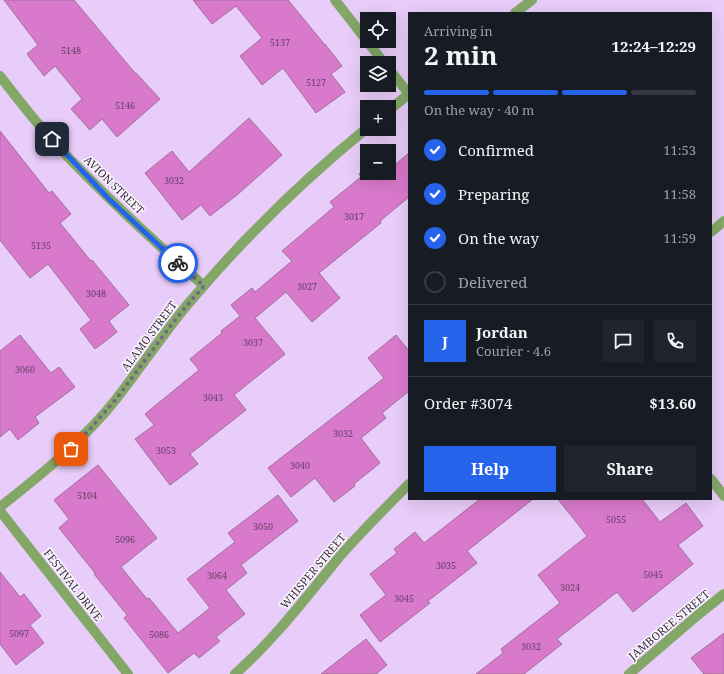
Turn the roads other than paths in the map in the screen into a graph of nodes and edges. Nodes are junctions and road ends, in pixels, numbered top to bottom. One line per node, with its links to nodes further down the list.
1 (335, 0): 4 (street)
2 (532, 0): 3 (street)
3 (516, 12)
4 (360, 32)
5 (372, 48): 6 (street)
6 (379, 56)
7 (0, 76): 15 (street, AVION STREET)
8 (396, 78): 9 (street)
9 (408, 93)
10 (408, 95): 11 (street)
11 (396, 104)
12 (360, 134): 15 (street, ALAMO STREET)
13 (724, 221): 14 (street)
14 (712, 231)
15 (204, 286): 19 (street, ALAMO STREET)
16 (712, 480): 18 (street)
17 (408, 485): 23 (street, WHISPER STREET)
18 (724, 496)
19 (0, 507)
20 (0, 511): 22 (street, FESTIVAL DRIVE)
21 (724, 594): 24 (street, JAMBOREE STREET)
22 (128, 674)
23 (236, 674)
24 (630, 674)

